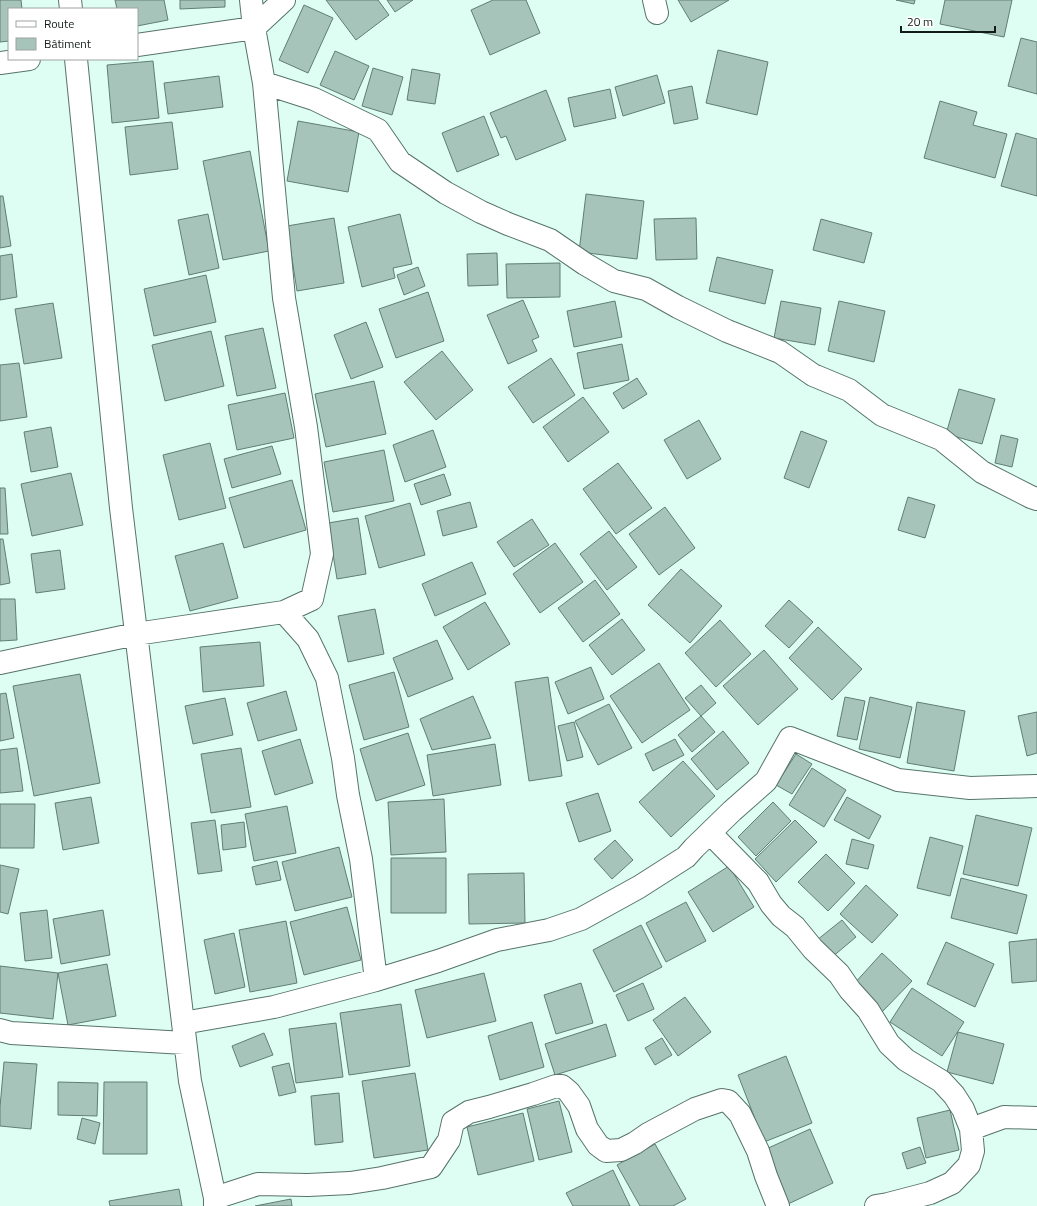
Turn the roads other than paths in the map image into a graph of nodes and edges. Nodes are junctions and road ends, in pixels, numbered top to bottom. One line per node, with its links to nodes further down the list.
1 (251, 0): 3 (street)
2 (284, 0): 3 (street)
3 (254, 28): 4 (street); 8 (street)
4 (138, 45)
5 (19, 60): 7 (street)
6 (76, 60): 11 (street)
7 (0, 62)
8 (264, 83): 9 (street); 10 (street)
9 (1037, 499)
10 (284, 612): 11 (street); 15 (street)
11 (136, 634): 12 (street); 17 (street)
12 (0, 662)
13 (1037, 786): 14 (street)
14 (709, 834): 15 (street); 19 (street)
15 (376, 980): 17 (street)
16 (0, 1030): 17 (street)
17 (184, 1033): 20 (street)
18 (1037, 1118): 19 (street)
19 (971, 1129): 22 (street)
20 (215, 1202): 21 (street)
21 (778, 1206)
22 (876, 1206)

